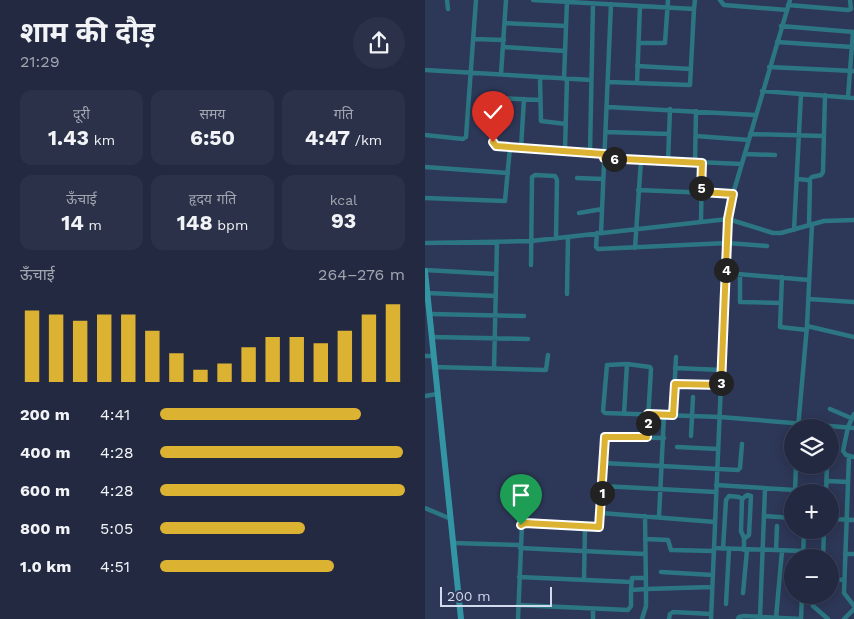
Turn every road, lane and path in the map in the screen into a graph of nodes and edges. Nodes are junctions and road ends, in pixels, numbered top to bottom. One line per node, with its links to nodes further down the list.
1 (447, 0): 17 (street)
2 (477, 0): 23 (street)
3 (506, 0): 19 (street)
4 (534, 0): 9 (street)
5 (668, 0): 16 (street)
6 (695, 0): 18 (street)
7 (720, 0): 14 (street)
8 (850, 0): 14 (street)
9 (558, 1): 10 (street)
10 (567, 2): 12 (street); 20 (street)
11 (625, 3): 13 (street); 15 (street)
12 (593, 4): 13 (street); 39 (street)
13 (611, 4): 40 (street)
14 (788, 5): 21 (street)
15 (640, 6): 16 (street); 26 (street)
16 (668, 8): 18 (street); 26 (street)
17 (447, 9)
18 (694, 9): 33 (street)
19 (505, 23): 20 (street); 24 (street)
20 (566, 26): 29 (street)
21 (781, 26): 22 (street); 25 (street)
22 (854, 32): 27 (street)
23 (474, 39): 24 (street); 35 (street)
24 (504, 40): 28 (street)
25 (777, 42): 27 (street); 31 (street)
26 (639, 43): 30 (street)
27 (852, 47): 34 (street)
28 (504, 48): 29 (street); 36 (street)
29 (565, 51): 38 (street)
30 (637, 66): 33 (street); 41 (street)
31 (769, 67): 34 (street); 42 (street)
32 (425, 70): 35 (street)
33 (691, 70): 41 (street)
34 (852, 71): 45 (street)
35 (471, 73): 36 (street); 57 (street)
36 (501, 74): 37 (street)
37 (540, 78): 38 (street); 48 (street)
38 (566, 79): 39 (street); 53 (street)
39 (591, 80): 65 (street)
40 (609, 82): 41 (street); 49 (street)
41 (637, 83)
42 (762, 91): 43 (street); 52 (street)
43 (801, 94): 44 (street); 59 (street)
44 (825, 96): 45 (street); 60 (street)
45 (848, 97): 46 (street)
46 (854, 98)
47 (524, 99): 48 (street); 62 (street); 63 (street)
48 (539, 100): 53 (street)
49 (608, 106): 50 (street); 54 (street)
50 (670, 109): 51 (street); 55 (street)
51 (696, 111): 52 (street); 58 (street)
52 (755, 115): 56 (street)
53 (566, 124): 64 (street)
54 (606, 132): 55 (street); 68 (street)
55 (669, 134): 70 (street)
56 (750, 134): 59 (street); 61 (street)
57 (425, 135)
58 (696, 136): 61 (street); 71 (street)
59 (799, 136): 60 (street); 78 (street)
60 (823, 136): 79 (street)
61 (749, 140): 66 (street)
62 (510, 147): 63 (street); 75 (street)
63 (521, 148): 64 (street)
64 (565, 150): 65 (street)
65 (590, 152): 68 (street)
66 (745, 154): 67 (street); 73 (street)
67 (775, 155)
68 (604, 156): 69 (street); 77 (street)
69 (641, 160): 70 (street); 80 (street)
70 (668, 162): 71 (street)
71 (695, 163): 72 (street)
72 (702, 163): 73 (street); 81 (street)
73 (742, 164): 82 (street)
74 (425, 167): 75 (street)
75 (508, 173): 83 (street)
76 (577, 178): 77 (street)
77 (603, 179): 84 (street)
78 (797, 179): 79 (street); 91 (street)
79 (809, 180): 89 (street)
80 (639, 190): 81 (street); 90 (street)
81 (701, 192): 82 (street); 88 (street)
82 (733, 194): 86 (street)
83 (425, 198)
84 (602, 209): 85 (street); 92 (street)
85 (579, 213)
86 (728, 219): 88 (street); 91 (street); 97 (street)
87 (854, 220): 89 (street)
88 (701, 222): 90 (street)
89 (810, 225): 91 (street); 107 (street)
90 (636, 229): 92 (street); 100 (street)
91 (794, 230)
92 (599, 233): 93 (street); 100 (street)
93 (568, 237): 94 (street); 109 (street)
94 (556, 239): 95 (street); 95 (street)
95 (531, 241): 96 (street); 101 (street)
96 (497, 242): 98 (street); 104 (street)
97 (727, 243): 99 (street); 100 (street); 103 (street)
98 (425, 244)
99 (767, 246)
100 (635, 248)
101 (531, 266)
102 (425, 271): 104 (street); 108 (street)
103 (726, 273): 105 (street); 131 (street)
104 (496, 274): 110 (street)
105 (740, 275): 106 (street); 114 (street)
106 (782, 278): 107 (street); 114 (street)
107 (809, 280): 111 (street)
108 (427, 293): 110 (street); 113 (street)
109 (567, 294)
110 (496, 296): 116 (street)
111 (809, 299): 112 (street); 118 (street)
112 (854, 302)
113 (427, 303): 115 (street)
114 (780, 303): 118 (street)
115 (429, 314): 116 (street); 119 (street)
116 (495, 315): 117 (street); 121 (street)
117 (524, 316)
118 (807, 328): 120 (street); 145 (street)
119 (432, 337): 121 (street); 125 (street)
120 (854, 337)
121 (495, 338): 122 (street); 130 (street)
122 (528, 338)
123 (548, 355): 130 (street)
124 (425, 356): 125 (street)
125 (433, 356): 128 (street)
126 (676, 358): 129 (street)
127 (627, 364): 138 (street); 138 (street); 139 (street)
128 (434, 367): 130 (street); 134 (street)
129 (675, 368): 131 (street); 132 (street)
130 (494, 369)
131 (722, 370): 133 (street)
132 (675, 384): 133 (street); 141 (street)
133 (721, 385): 144 (street)
134 (437, 394): 135 (street); 177 (street)
135 (425, 396)
136 (693, 397): 142 (street)
137 (830, 409): 143 (street)
138 (623, 414): 139 (street)
139 (648, 414): 140 (street); 151 (street)
140 (664, 415): 141 (street); 152 (street)
141 (673, 415): 142 (street)
142 (691, 416): 144 (street); 150 (street)
143 (853, 416): 148 (street)
144 (720, 417): 146 (street); 155 (street)
145 (799, 419)
146 (784, 424)
147 (839, 427): 148 (street)
148 (848, 427): 149 (street); 156 (street)
149 (854, 428)
150 (691, 436)
151 (647, 437): 152 (street); 157 (street)
152 (664, 438): 158 (street)
153 (742, 444): 159 (street)
154 (677, 447): 155 (street)
155 (718, 450): 159 (street)
156 (852, 456): 162 (street)
157 (603, 463): 158 (street); 165 (street)
158 (662, 465): 159 (street); 166 (street)
159 (717, 468): 164 (street)
160 (827, 474): 161 (street)
161 (827, 481): 162 (street); 163 (street)
162 (848, 482): 179 (street)
163 (827, 484)
164 (717, 485): 167 (street); 169 (street)
165 (602, 486): 166 (street); 172 (street)
166 (660, 489): 169 (street); 175 (street)
167 (765, 489): 168 (street); 174 (street)
168 (784, 490)
169 (716, 492): 181 (street)
170 (742, 499): 184 (street); 184 (street); 188 (street)
171 (425, 508): 177 (street)
172 (601, 513): 173 (street); 183 (street)
173 (645, 516): 175 (street); 185 (street)
174 (764, 516): 176 (street); 192 (street)
175 (659, 517): 181 (street)
176 (784, 517)
177 (451, 519): 186 (street)
178 (839, 520): 179 (street)
179 (846, 520): 180 (street); 197 (street)
180 (854, 520)
181 (715, 522): 190 (street)
182 (777, 526): 194 (street)
183 (585, 527): 187 (street); 193 (street)
184 (744, 539): 191 (street)
185 (645, 540): 190 (street); 196 (street)
186 (453, 544): 187 (street); 220 (street)
187 (520, 547): 193 (street); 201 (street)
188 (723, 549): 189 (street); 190 (street)
189 (729, 549): 191 (street); 211 (street)
190 (714, 550): 200 (street)
191 (745, 550): 192 (street); 210 (street)
192 (763, 550): 194 (street); 218 (street)
193 (585, 551): 196 (street); 203 (street)
194 (779, 551): 195 (street); 219 (street)
195 (784, 551)
196 (645, 554): 202 (street)
197 (845, 554): 198 (street); 205 (street)
198 (854, 554)
199 (661, 572): 200 (street)
200 (713, 576): 207 (street)
201 (519, 577): 203 (street); 213 (street)
202 (646, 578): 206 (street); 208 (street)
203 (584, 580): 206 (street)
204 (839, 580): 205 (street)
205 (844, 580): 215 (street)
206 (631, 582): 209 (street)
207 (712, 587): 208 (street); 217 (street)
208 (646, 589): 209 (street); 223 (street)
209 (631, 590): 216 (street)
210 (743, 593)
211 (725, 604)
212 (802, 604): 226 (street)
213 (519, 606): 216 (street); 221 (street)
214 (813, 606): 227 (street)
215 (854, 607): 228 (street)
216 (593, 609): 222 (street)
217 (711, 616): 224 (street)
218 (760, 617): 219 (street); 225 (street)
219 (776, 618): 226 (street)
220 (461, 619)
221 (518, 619)
222 (593, 619)
223 (643, 619)
224 (669, 619)
225 (738, 619)
226 (801, 619)
227 (828, 619)
228 (844, 619)

